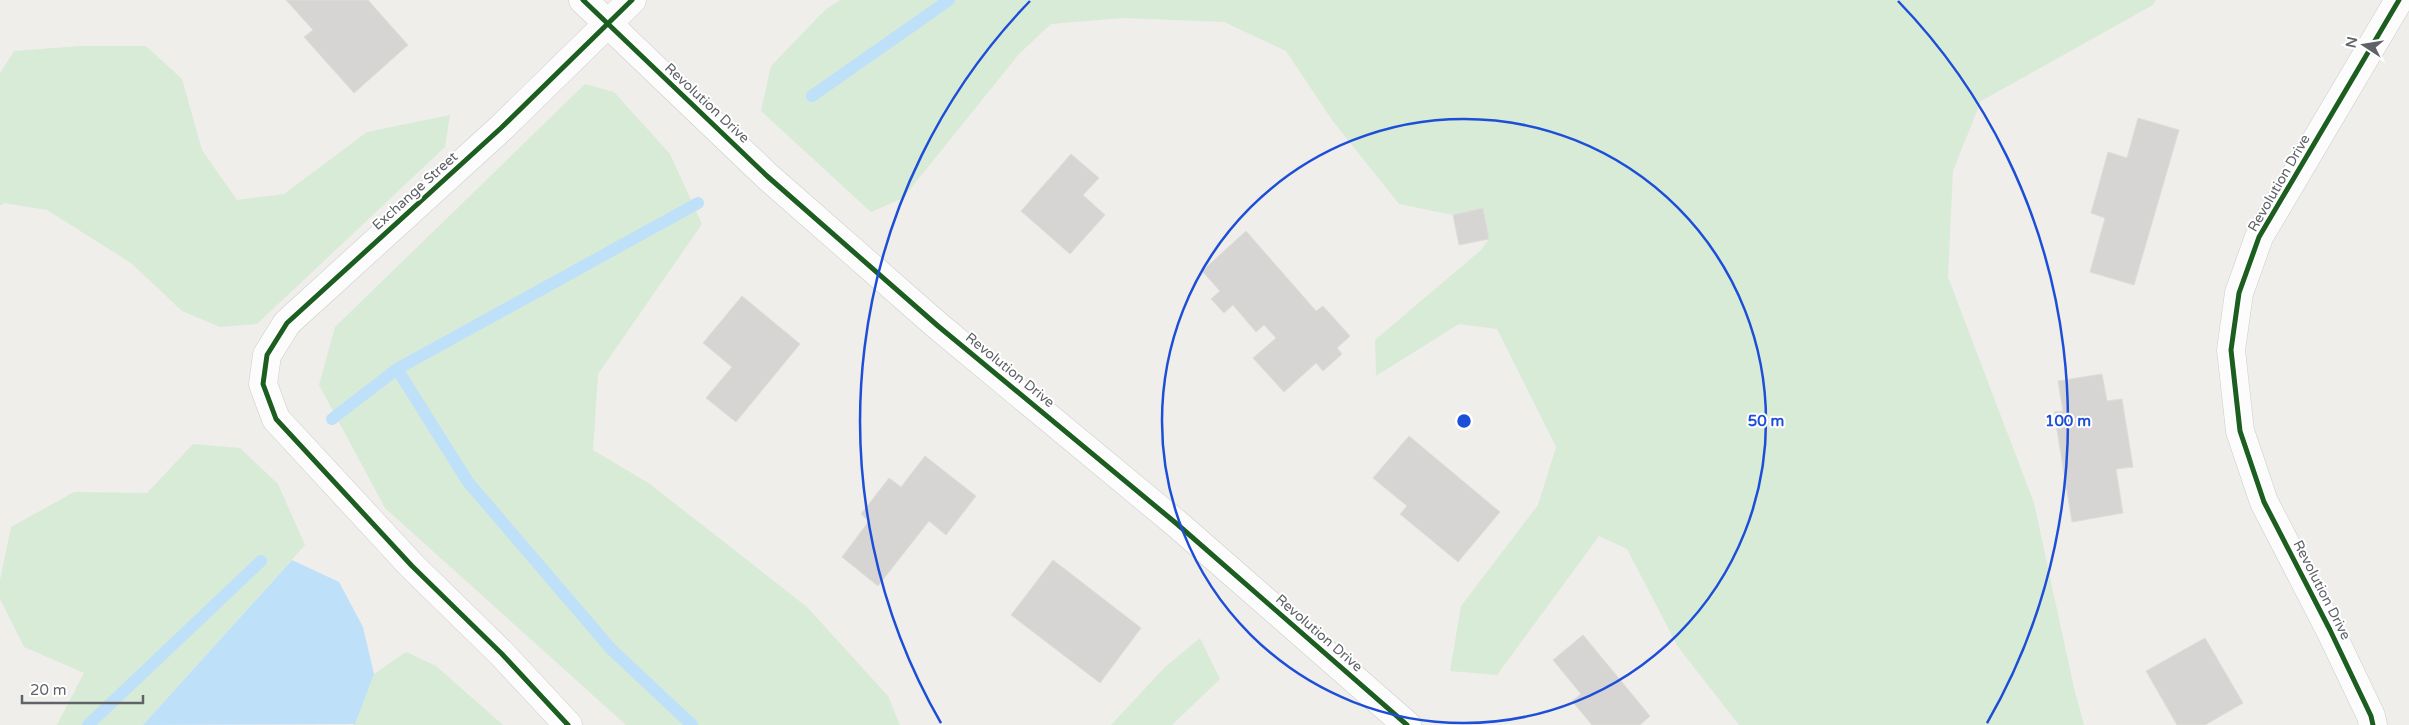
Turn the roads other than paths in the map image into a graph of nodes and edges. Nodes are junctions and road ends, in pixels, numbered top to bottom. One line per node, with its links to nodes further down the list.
1 (583, 0): 4 (street, Revolution Drive)
2 (632, 0): 4 (street, Exchange Street)
3 (2400, 0): 7 (street, Revolution Drive)
4 (607, 24): 5 (street, Exchange Street); 6 (street, Revolution Drive)
5 (568, 725)
6 (1407, 725)
7 (2373, 725)

